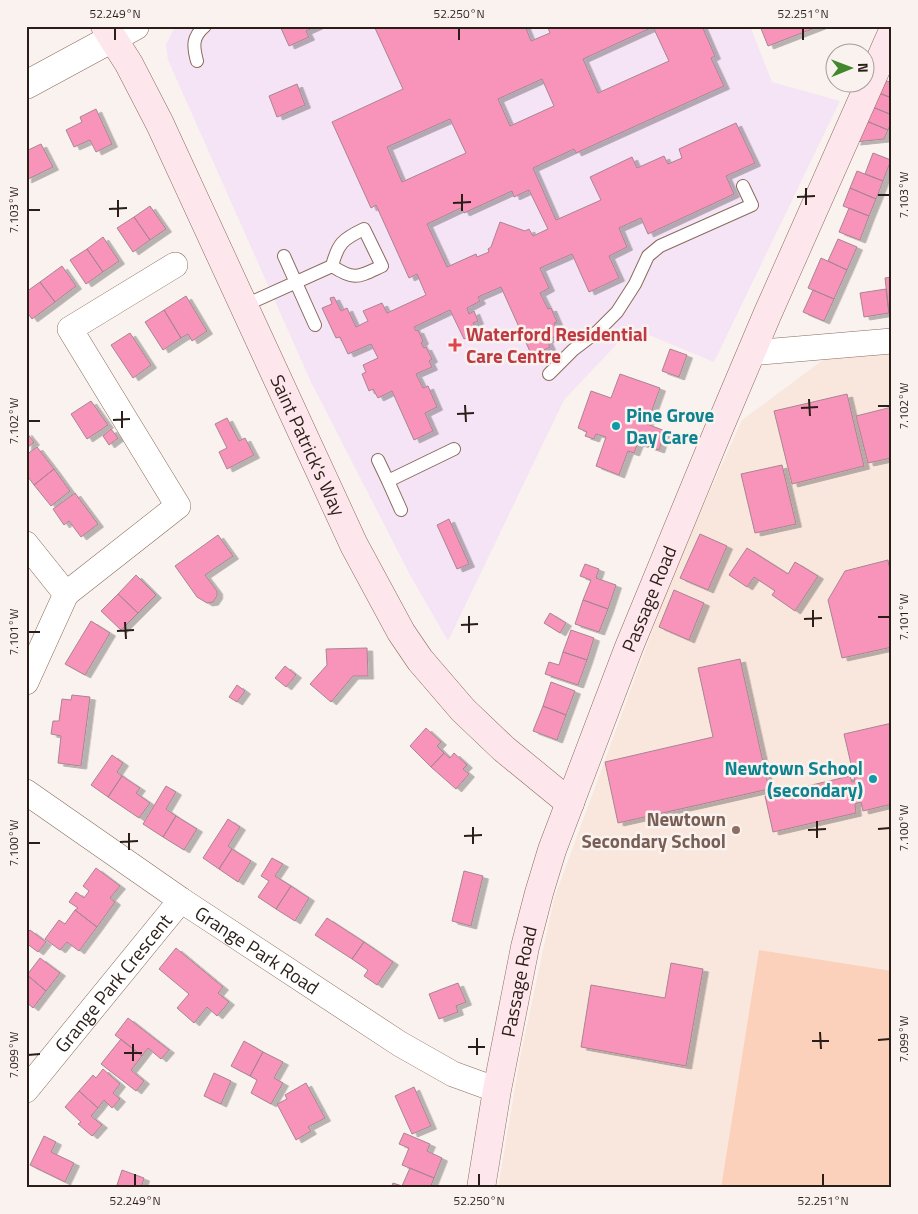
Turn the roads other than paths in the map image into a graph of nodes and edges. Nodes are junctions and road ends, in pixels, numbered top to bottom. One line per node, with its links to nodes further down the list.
1 (205, 26): 4 (lane)
2 (118, 30): 5 (street); 11 (main road, Saint Patrick's Way)
3 (889, 47): 14 (main road, Passage Road)
4 (197, 61)
5 (26, 86)
6 (743, 186): 15 (lane)
7 (284, 256): 10 (lane)
8 (176, 265): 21 (street)
9 (332, 266): 10 (lane)
10 (296, 282): 11 (lane); 12 (lane)
11 (243, 306): 24 (main road, Saint Patrick's Way)
12 (315, 324)
13 (892, 341): 14 (street)
14 (750, 353): 24 (main road, Passage Road)
15 (548, 374)
16 (454, 449): 18 (lane)
17 (378, 460): 18 (lane)
18 (388, 481): 19 (lane)
19 (401, 510)
20 (26, 544): 21 (street)
21 (66, 594): 22 (street)
22 (26, 682)
23 (26, 792): 25 (street, Grange Park Road)
24 (570, 803): 27 (main road, Passage Road)
25 (181, 900): 26 (street, Grange Park Crescent); 27 (street, Grange Park Road)
26 (26, 1090)
27 (497, 1090): 28 (main road, Passage Road)
28 (480, 1188)

